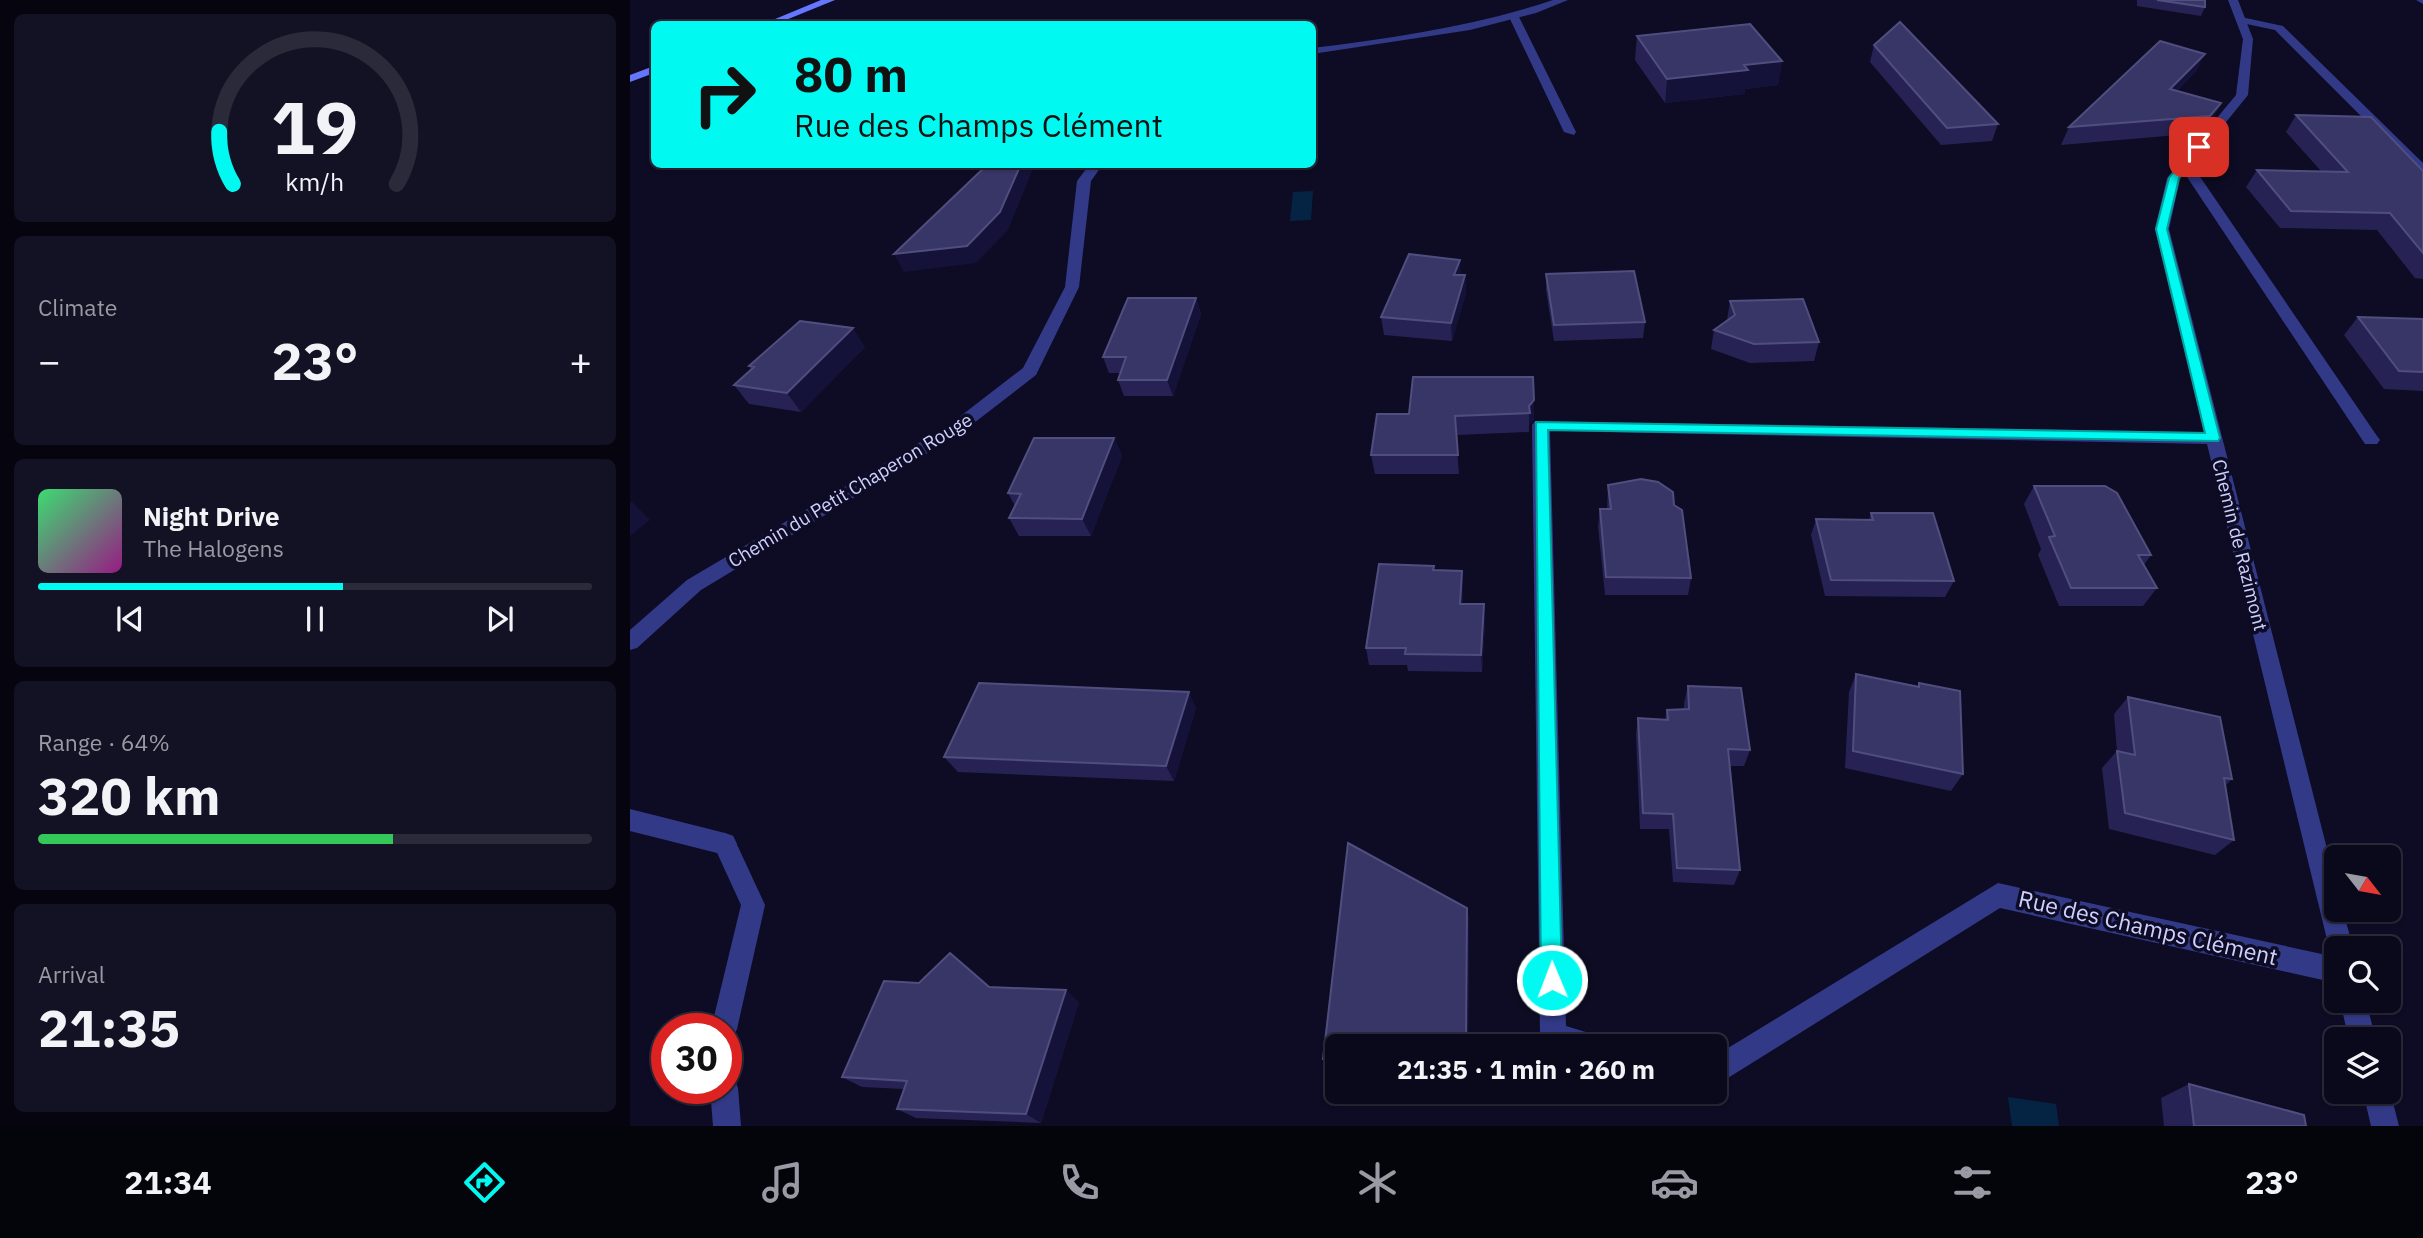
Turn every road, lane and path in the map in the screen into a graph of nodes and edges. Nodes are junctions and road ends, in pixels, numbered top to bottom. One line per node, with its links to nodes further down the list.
1 (830, 0): 6 (main road)
2 (1563, 0): 4 (street)
3 (2232, 0): 5 (street, Chemin de Razimont)
4 (1514, 17): 7 (street); 10 (street)
5 (2241, 20): 11 (street, Chemin de Razimont); 13 (street)
6 (781, 21)
7 (1316, 51)
8 (651, 70): 9 (main road)
9 (630, 79)
10 (1570, 132)
11 (2185, 165): 14 (street, Chemin de Razimont); 15 (street)
12 (1094, 168): 16 (street, Chemin du Petit Chaperon Rouge)
13 (2423, 170)
14 (2213, 438): 18 (street, Chemin de Razimont); 21 (street)
15 (2371, 440)
16 (630, 642)
17 (630, 820): 20 (street)
18 (2337, 936)
19 (2324, 967): 22 (street, Rue des Champs Clément)
20 (728, 1013)
21 (1553, 1034)
22 (1727, 1064)
23 (725, 1104): 25 (street)
24 (2379, 1104): 26 (street)
25 (727, 1126)
26 (2385, 1126)

